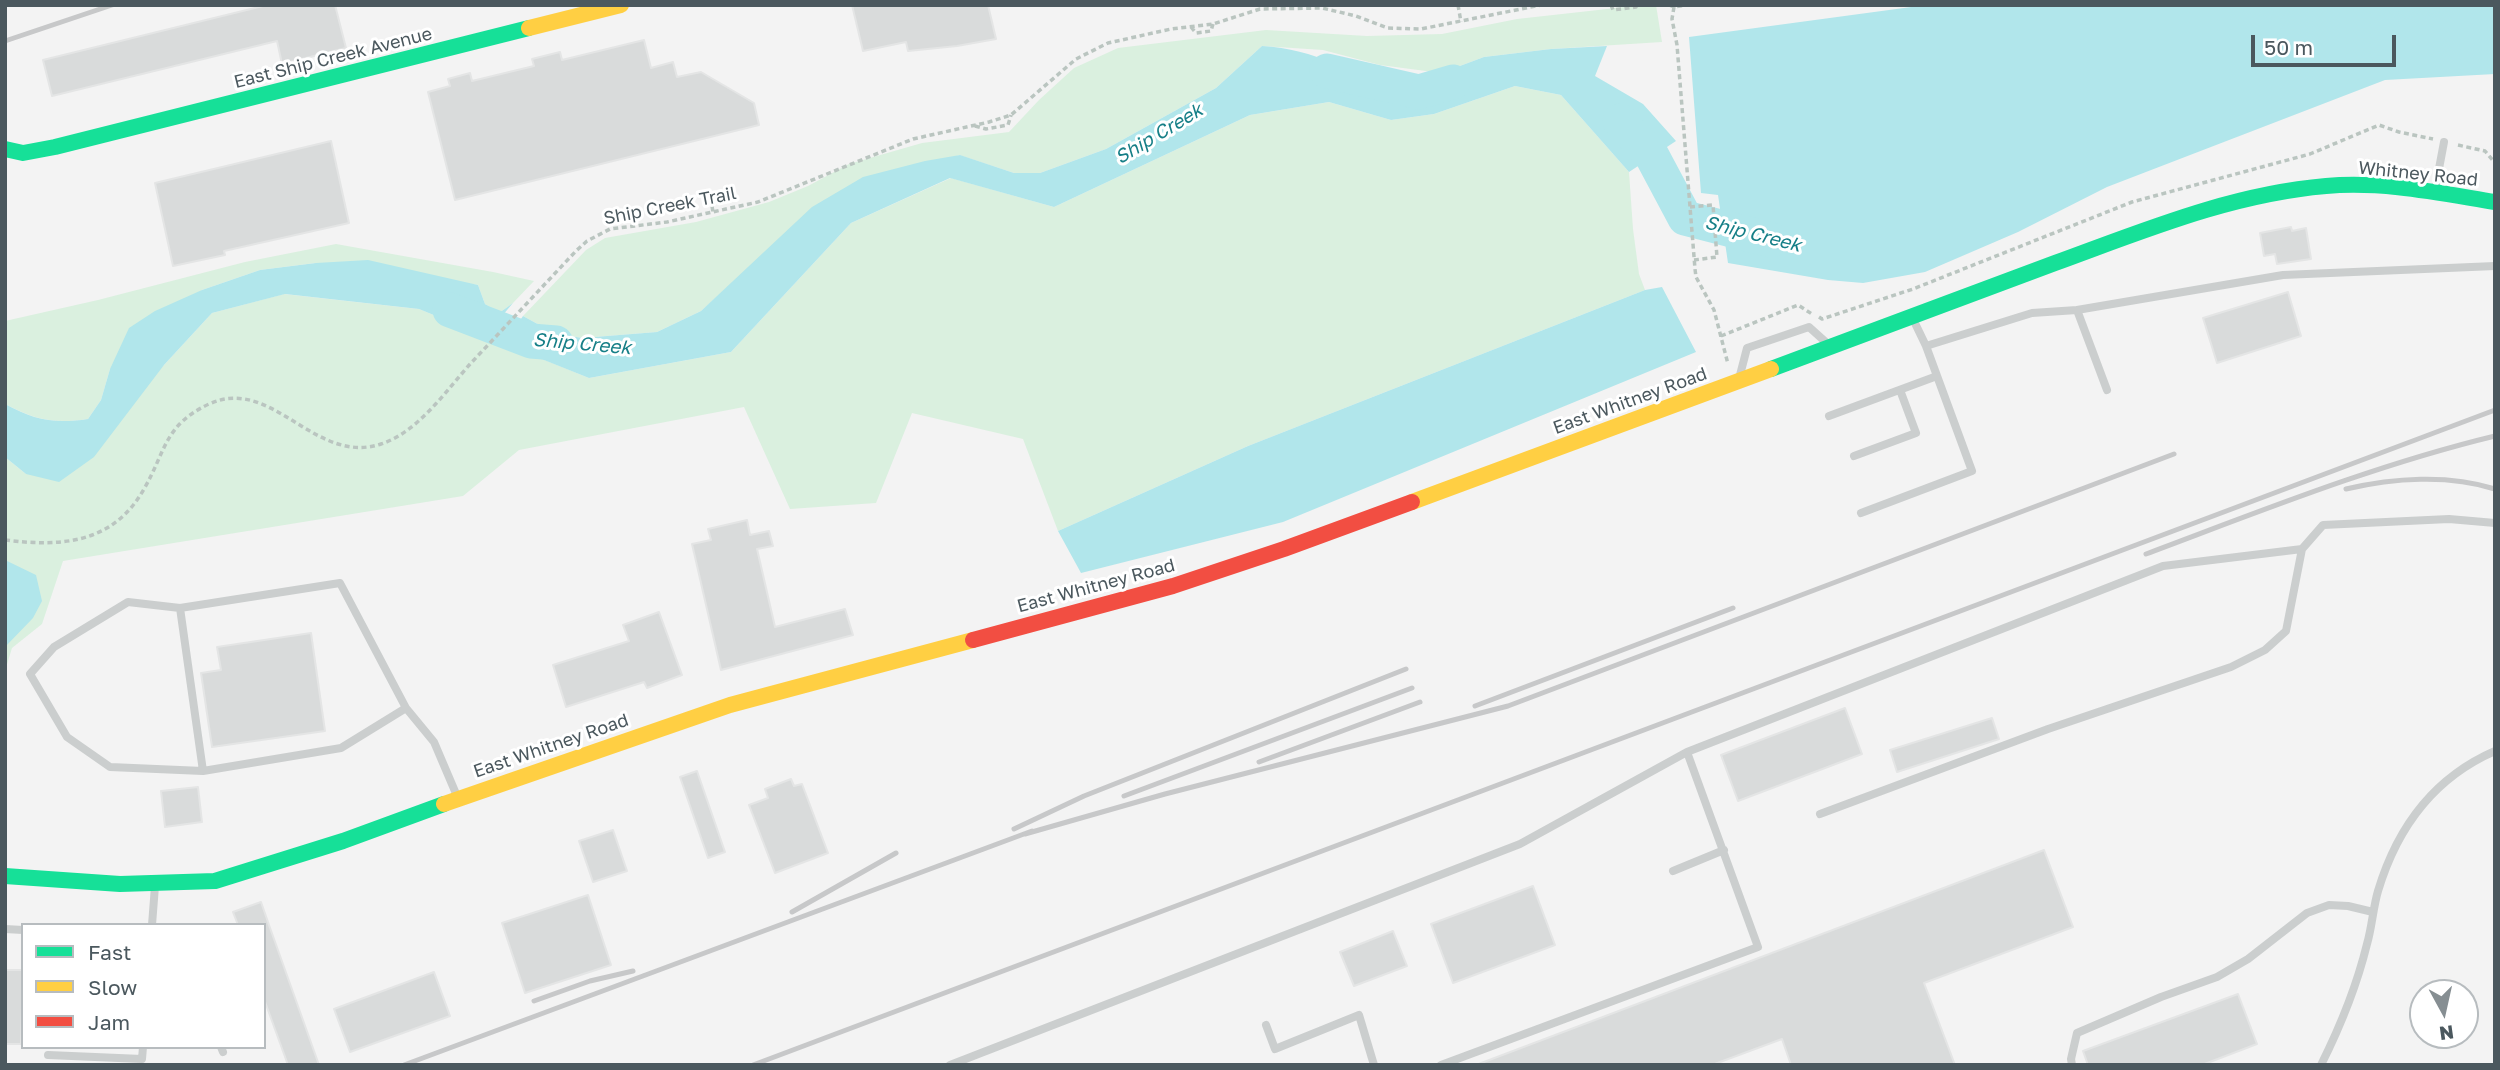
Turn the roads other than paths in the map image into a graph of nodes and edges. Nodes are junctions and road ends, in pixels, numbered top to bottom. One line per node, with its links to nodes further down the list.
1 (621, 5): 3 (street, East Ship Creek Avenue)
2 (2444, 142): 4 (lane)
3 (5, 149)
4 (2435, 193): 5 (street, Whitney Road); 6 (street, Whitney Road)
5 (2495, 202)
6 (2172, 220): 9 (street, East Whitney Road)
7 (2495, 266): 8 (lane)
8 (2077, 310): 10 (lane); 15 (lane)
9 (1912, 317): 10 (lane); 11 (street, East Whitney Road)
10 (1926, 346): 12 (lane)
11 (1832, 347): 13 (street, East Whitney Road); 13 (lane)
12 (1937, 376): 14 (lane); 18 (lane)
13 (1735, 382): 26 (street, East Whitney Road)
14 (1900, 390): 16 (lane); 17 (lane)
15 (2107, 390)
16 (1829, 416)
17 (1854, 457)
18 (1861, 513)
19 (2495, 523): 20 (lane)
20 (2302, 549): 24 (lane); 27 (lane)
21 (180, 608): 22 (lane); 25 (lane); 25 (lane)
22 (406, 708): 25 (lane); 26 (lane)
23 (2495, 751): 32 (lane)
24 (1687, 752): 28 (lane); 37 (lane)
25 (203, 771)
26 (458, 799): 31 (street, East Whitney Road)
27 (1820, 814)
28 (1724, 850): 29 (lane); 39 (lane)
29 (1673, 871)
30 (5, 876): 31 (street, East Whitney Road)
31 (155, 883): 33 (lane)
32 (2373, 912): 40 (lane); 41 (lane)
33 (152, 923)
34 (1266, 1025): 38 (lane)
35 (143, 1049): 36 (lane)
36 (48, 1055)
37 (950, 1065)
38 (1374, 1065)
39 (1440, 1065)
40 (2072, 1065)
41 (2321, 1065)

